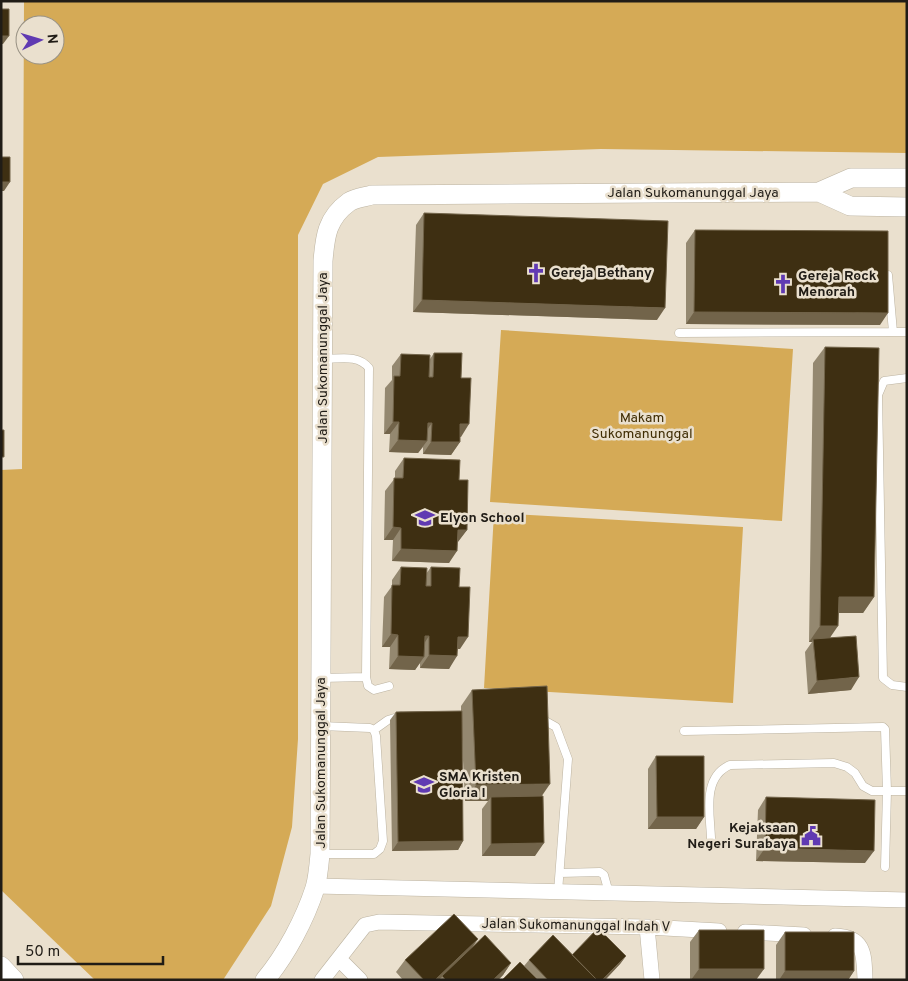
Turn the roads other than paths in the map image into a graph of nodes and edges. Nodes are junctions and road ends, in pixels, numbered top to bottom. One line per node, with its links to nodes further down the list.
1 (907, 178): 2 (street, Jalan Sukomanunggal Jaya)
2 (819, 192): 3 (street, Jalan Sukomanunggal Jaya); 8 (street, Jalan Sukomanunggal Jaya)
3 (907, 207)
4 (888, 270): 5 (lane)
5 (893, 332): 6 (lane); 7 (lane)
6 (907, 332)
7 (679, 333)
8 (322, 360): 10 (lane); 11 (street, Jalan Sukomanunggal Jaya)
9 (907, 378): 13 (lane)
10 (366, 677): 11 (lane); 12 (lane)
11 (321, 678): 16 (street, Jalan Sukomanunggal Jaya)
12 (389, 686)
13 (907, 687)
14 (409, 715): 17 (lane)
15 (536, 716): 24 (lane)
16 (321, 726): 17 (lane); 22 (street, Jalan Sukomanunggal Jaya)
17 (374, 730): 22 (lane)
18 (684, 731): 19 (lane)
19 (887, 791): 20 (lane); 21 (lane); 23 (lane)
20 (907, 791)
21 (711, 838)
22 (320, 854): 25 (street, Jalan Sukomanunggal Jaya)
23 (885, 867)
24 (560, 873): 26 (lane); 27 (lane)
25 (316, 886): 26 (street); 33 (street, Jalan Sukomanunggal Jaya)
26 (558, 892): 27 (street)
27 (609, 893): 28 (street)
28 (907, 900)
29 (647, 928): 30 (street, Jalan Sukomanunggal Indah V); 36 (street); 37 (street, Jalan Sukomanunggal Indah V)
30 (339, 959): 34 (street, Jalan Sukomanunggal Indah V); 35 (street)
31 (1, 966): 32 (street)
32 (14, 980)
33 (266, 980)
34 (322, 980)
35 (360, 980)
36 (652, 980)
37 (865, 980)

